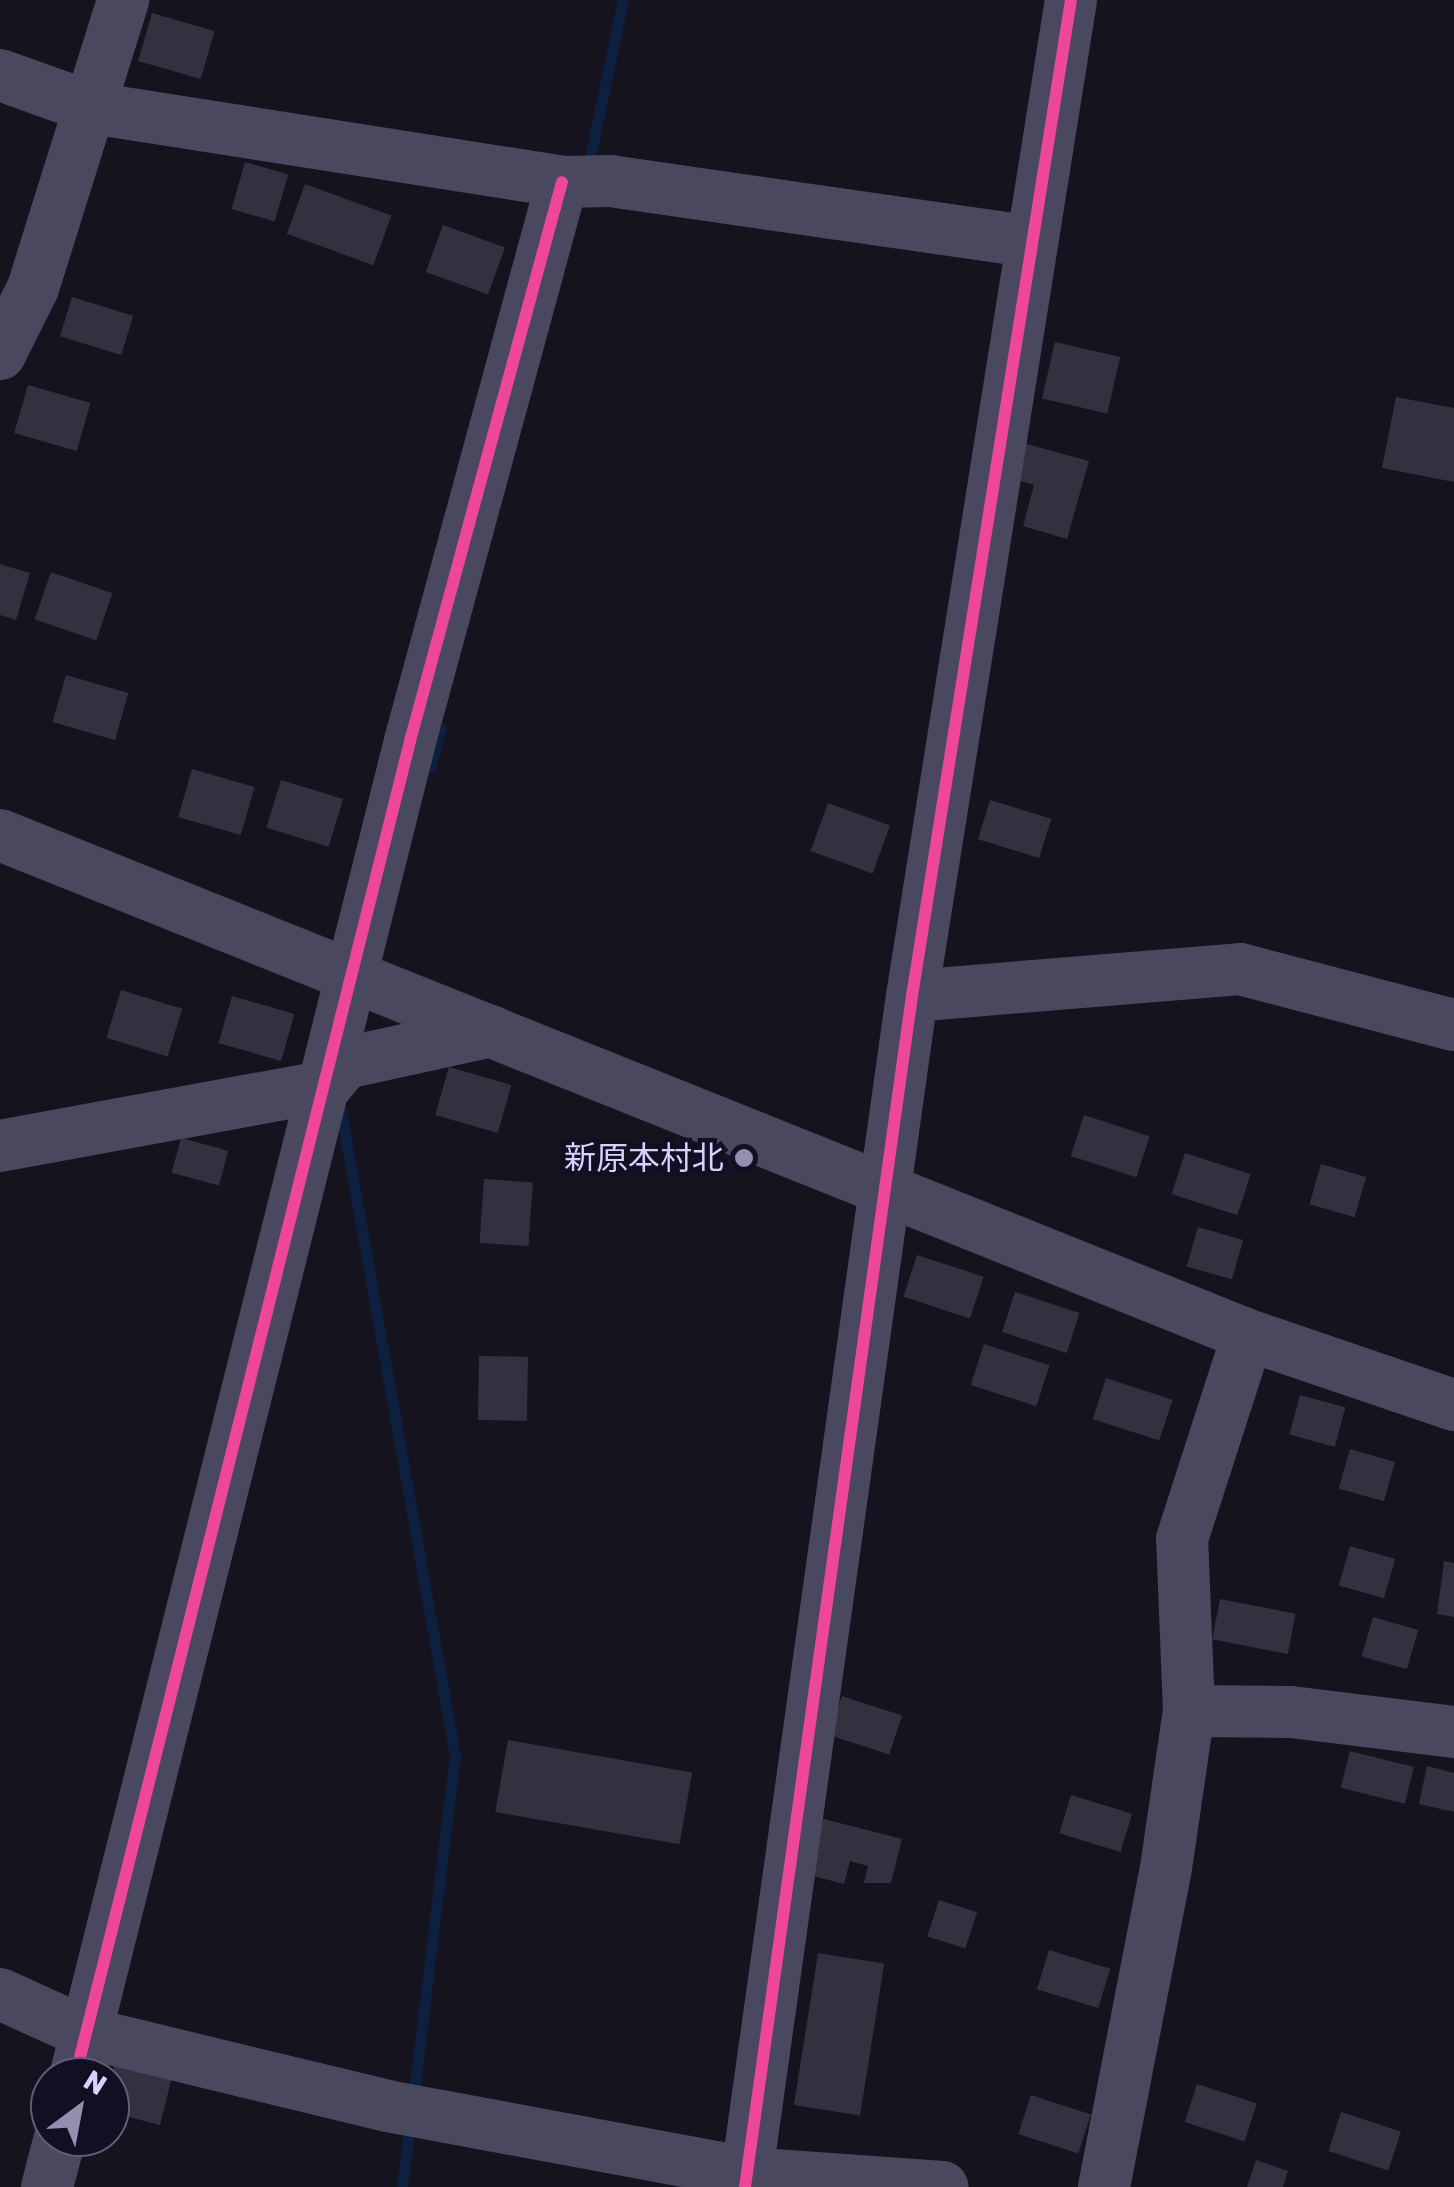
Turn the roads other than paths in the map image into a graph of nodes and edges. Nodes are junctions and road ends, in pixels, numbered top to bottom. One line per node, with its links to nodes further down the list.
1 (123, 0): 4 (street)
2 (1072, 0): 6 (street)
3 (0, 75): 4 (street)
4 (92, 108): 5 (street); 7 (street)
5 (579, 181): 6 (street); 9 (street)
6 (1031, 242): 10 (street)
7 (0, 354)
8 (0, 835): 9 (street)
9 (354, 973): 12 (street); 13 (street)
10 (912, 996): 11 (street); 15 (street)
11 (1454, 1025)
12 (492, 1031): 13 (street); 15 (street)
13 (345, 1069): 14 (street); 21 (street)
14 (0, 1146)
15 (884, 1188): 16 (street); 23 (street)
16 (1248, 1335): 17 (street); 18 (street)
17 (1454, 1405)
18 (1189, 1711): 19 (street); 26 (street)
19 (1454, 1732)
20 (0, 1994): 21 (street)
21 (80, 2055): 23 (street)
22 (55, 2157): 24 (street)
23 (746, 2180): 25 (street)
24 (47, 2187)
25 (942, 2187)
26 (1104, 2187)

